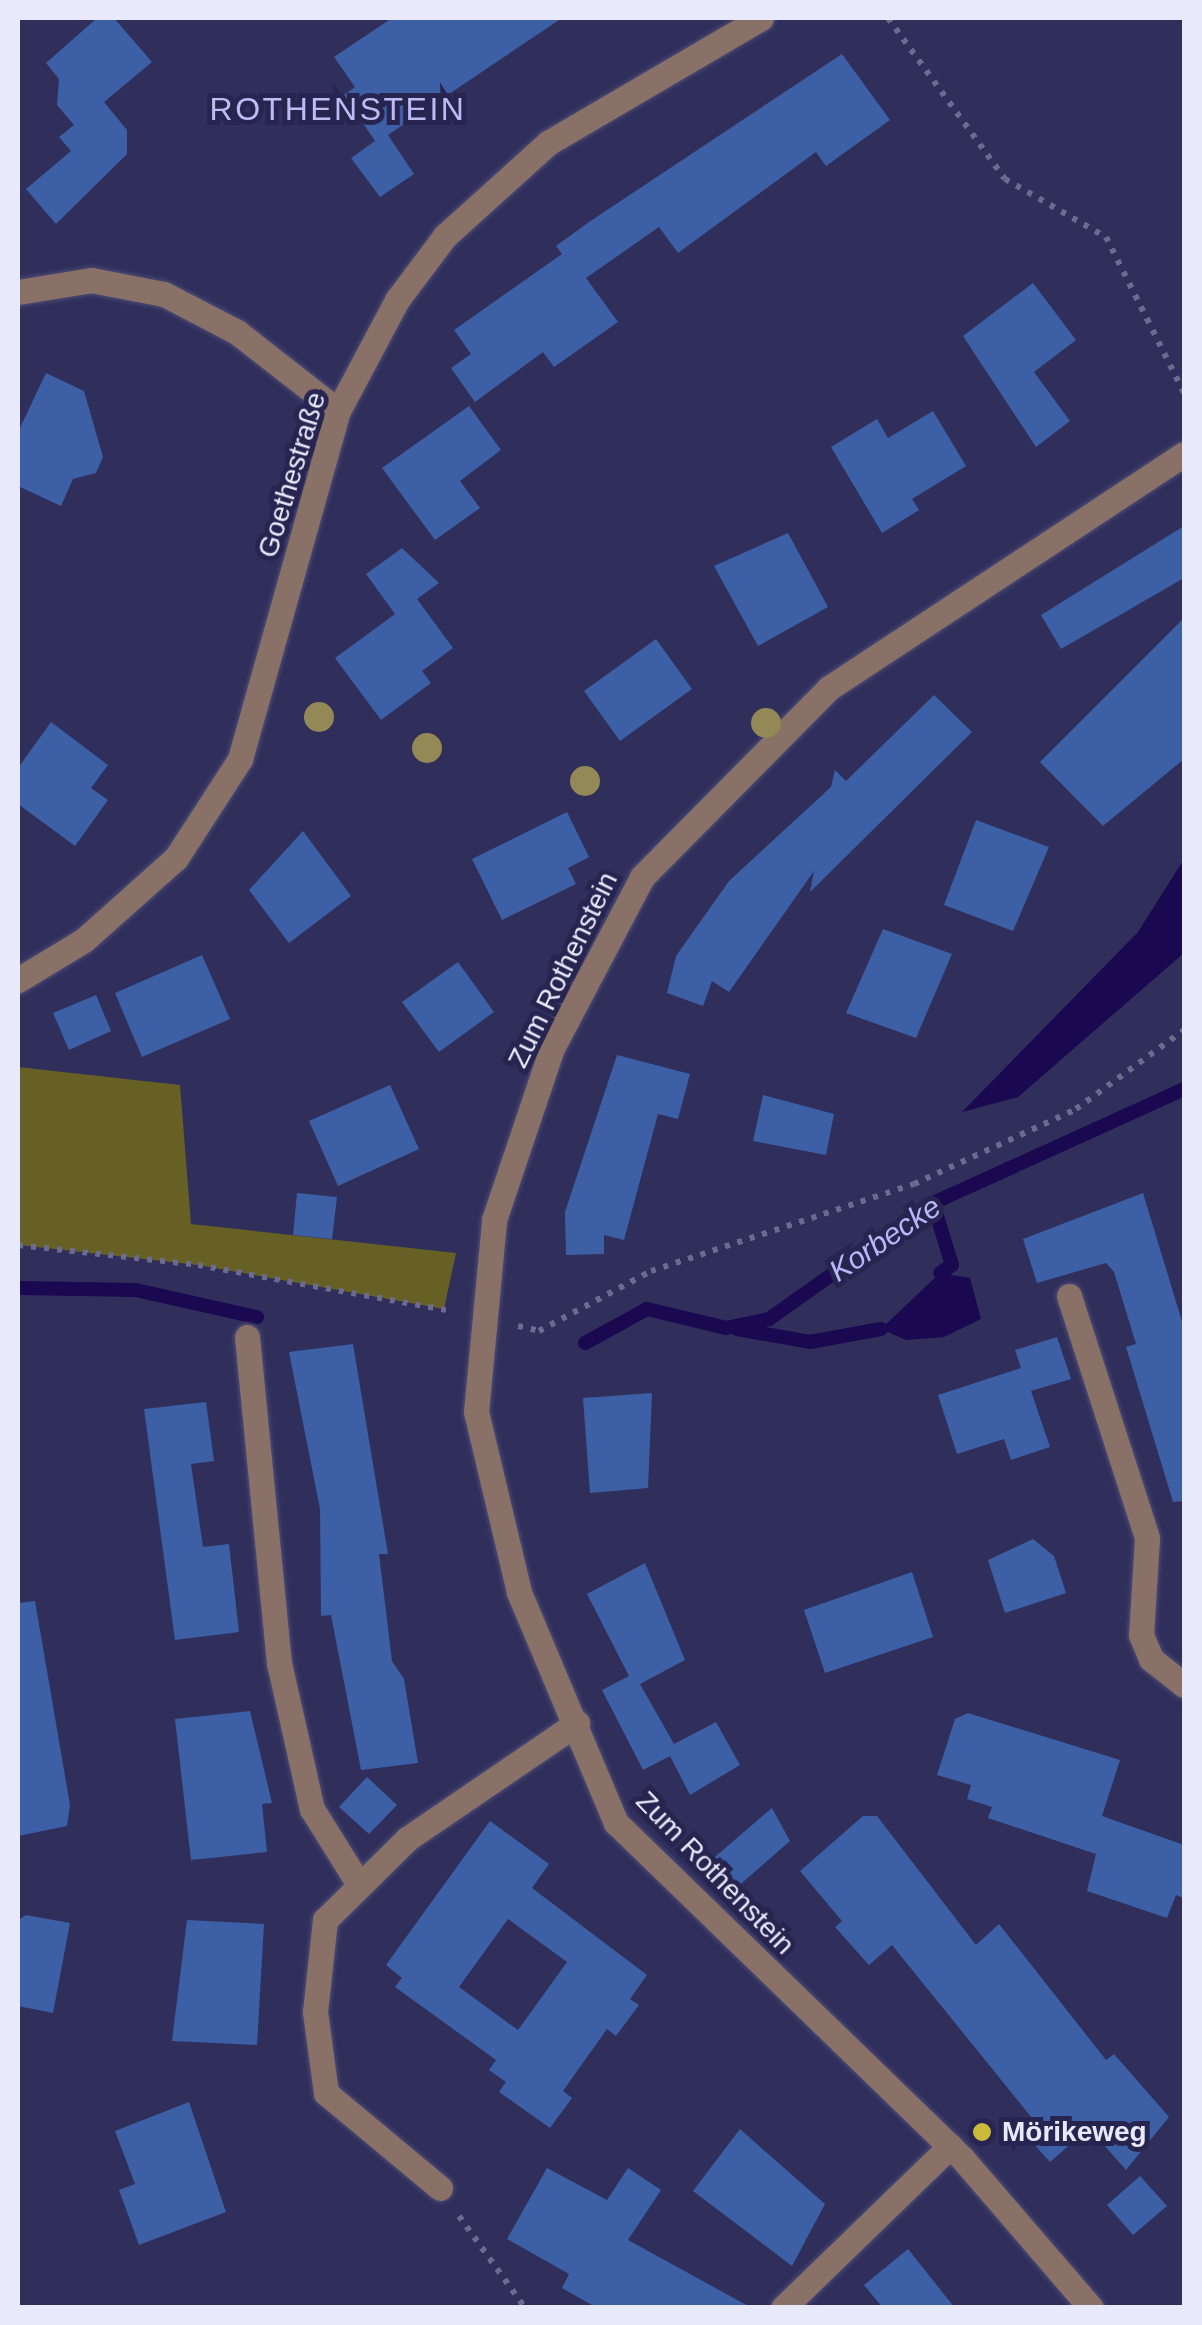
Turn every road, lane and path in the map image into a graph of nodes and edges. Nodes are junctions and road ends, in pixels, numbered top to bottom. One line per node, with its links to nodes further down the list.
1 (761, 18): 5 (street, Goethestraße)
2 (888, 18): 4 (path)
3 (18, 292): 5 (street)
4 (1184, 393)
5 (338, 412): 7 (street, Goethestraße)
6 (1184, 454): 11 (street, Zum Rothenstein)
7 (18, 980)
8 (1184, 1030): 11 (path)
9 (18, 1245): 11 (path)
10 (1070, 1296): 13 (street)
11 (480, 1318): 14 (street, Zum Rothenstein)
12 (247, 1337): 15 (street)
13 (1184, 1685)
14 (577, 1723): 15 (street); 16 (street, Zum Rothenstein)
15 (358, 1883): 17 (street)
16 (950, 2146): 19 (street); 20 (street, Zum Rothenstein)
17 (440, 2188): 18 (path)
18 (525, 2308)
19 (783, 2308)
20 (1091, 2308)

